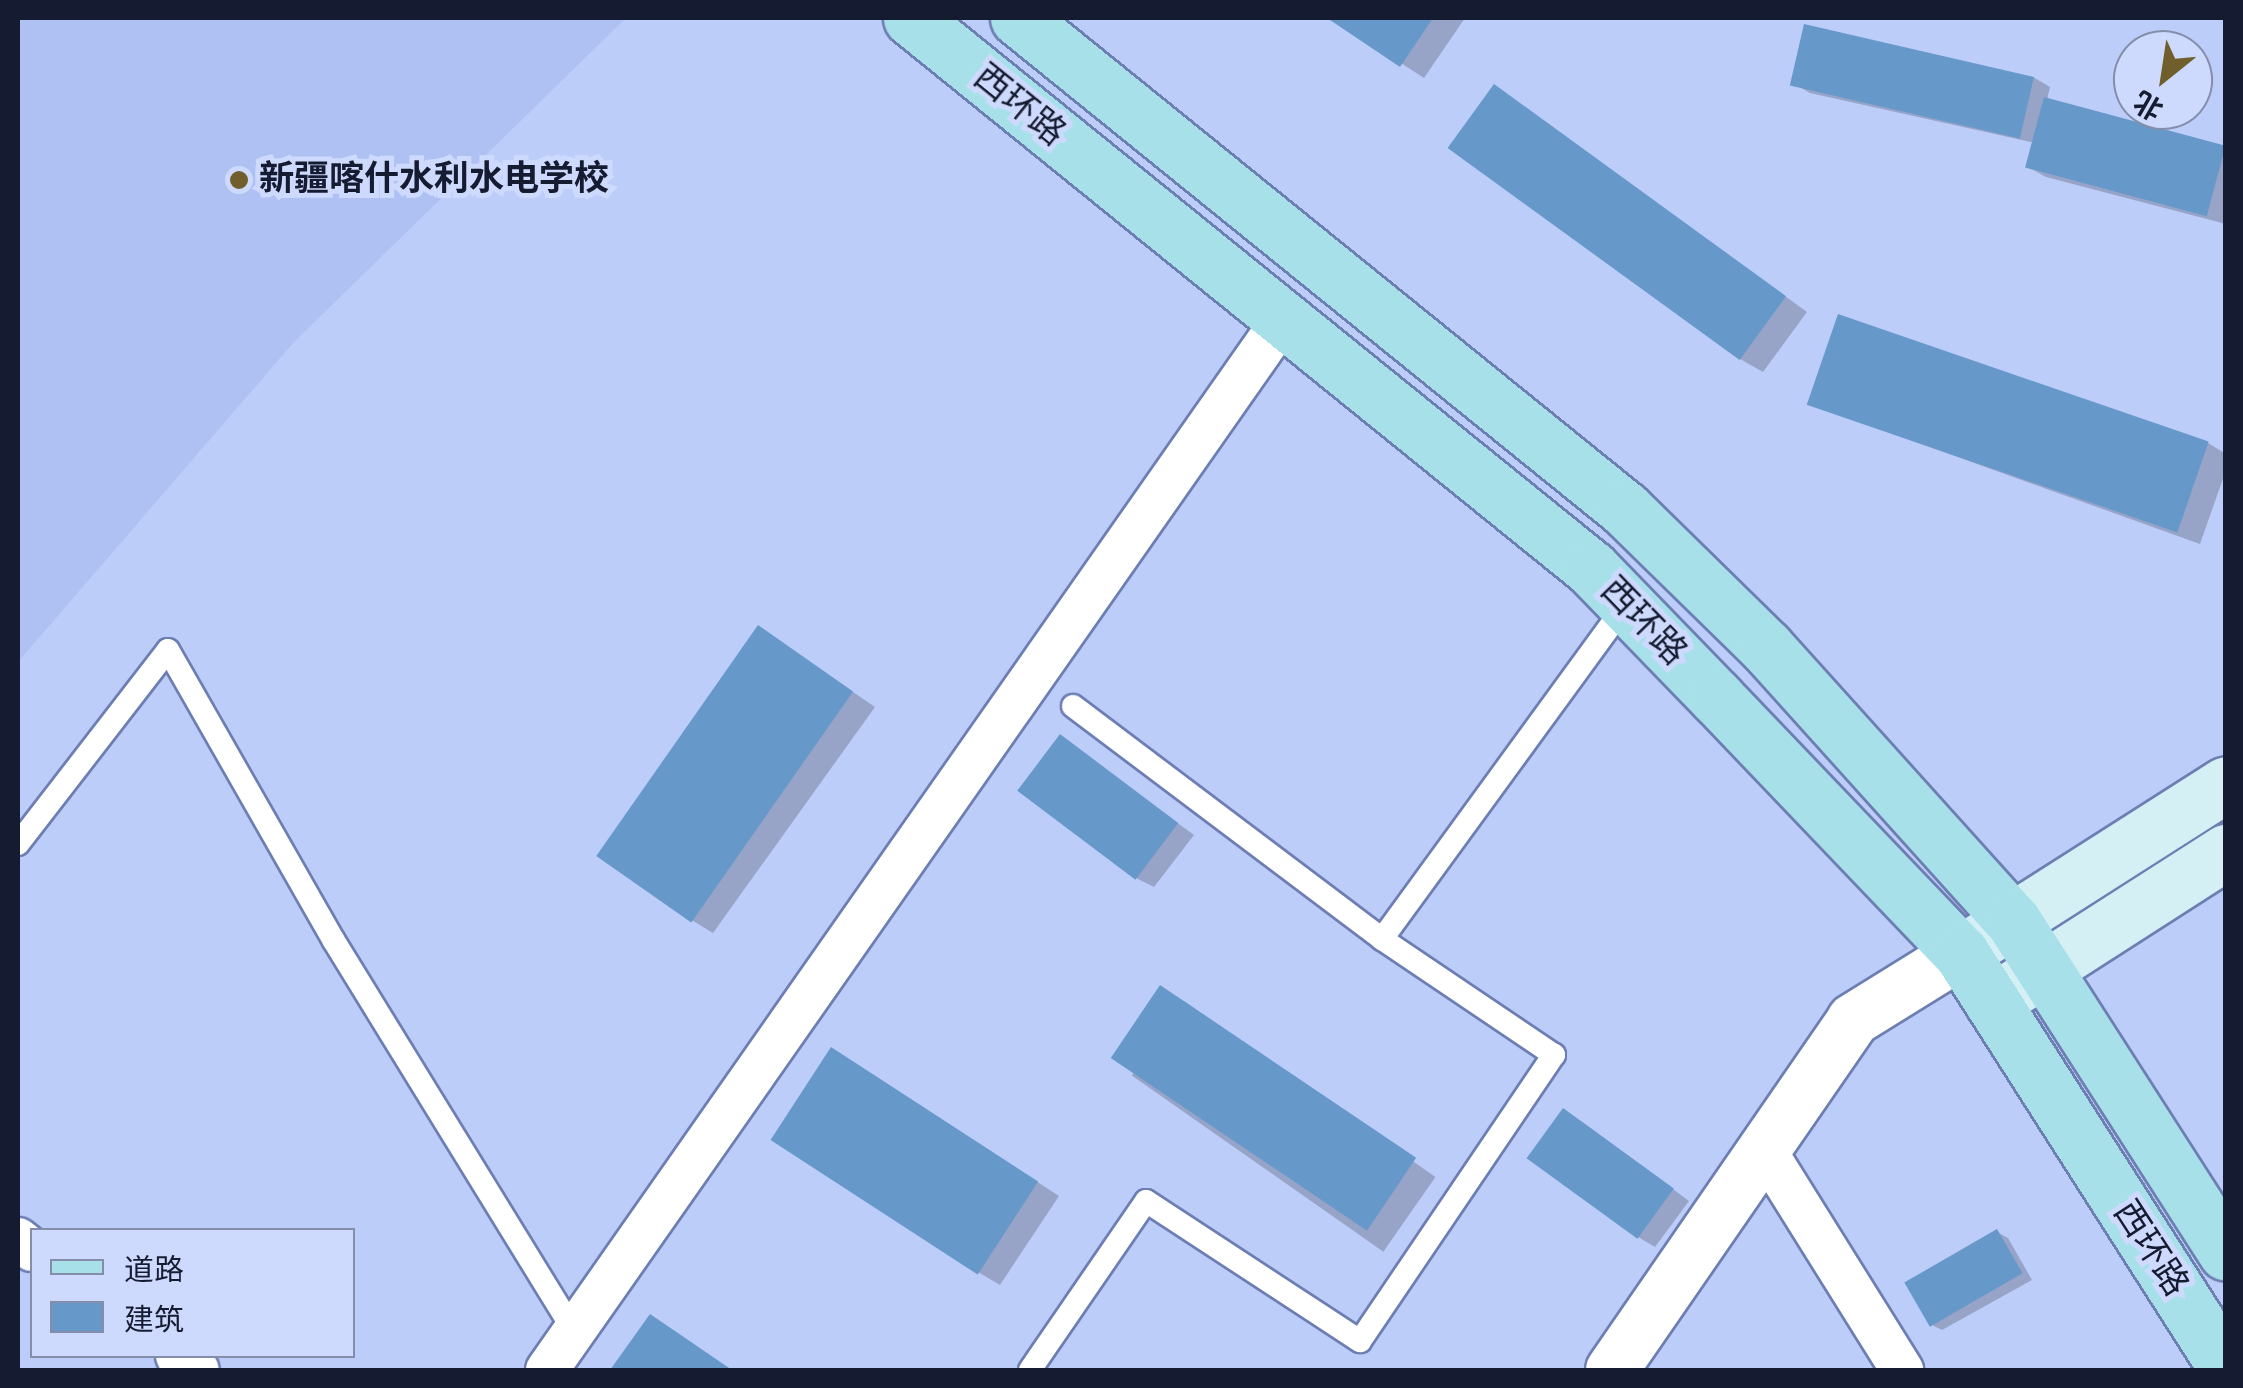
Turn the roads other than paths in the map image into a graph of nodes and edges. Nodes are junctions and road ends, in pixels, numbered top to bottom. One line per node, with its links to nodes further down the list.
1 (910, 18): 3 (main road, 西环路)
2 (1018, 18): 9 (main road, 西环路)
3 (1281, 322): 4 (main road, 西环路); 16 (street)
4 (1626, 604): 10 (lane); 11 (main road, 西环路)
5 (1073, 706): 10 (lane)
6 (2226, 784): 9 (main road)
7 (18, 844): 16 (lane)
8 (2226, 852): 12 (main road)
9 (2013, 922): 11 (main road); 12 (main road, 西环路)
10 (1382, 939): 19 (lane)
11 (1961, 953): 13 (main road, 西环路); 14 (street)
12 (2044, 970): 13 (main road); 15 (main road, 西环路)
13 (1992, 1002): 17 (main road, 西环路)
14 (1764, 1148): 20 (street); 21 (street)
15 (2226, 1254)
16 (574, 1332): 18 (street)
17 (2226, 1367)
18 (547, 1370)
19 (1030, 1370)
20 (1612, 1370)
21 (1902, 1370)

